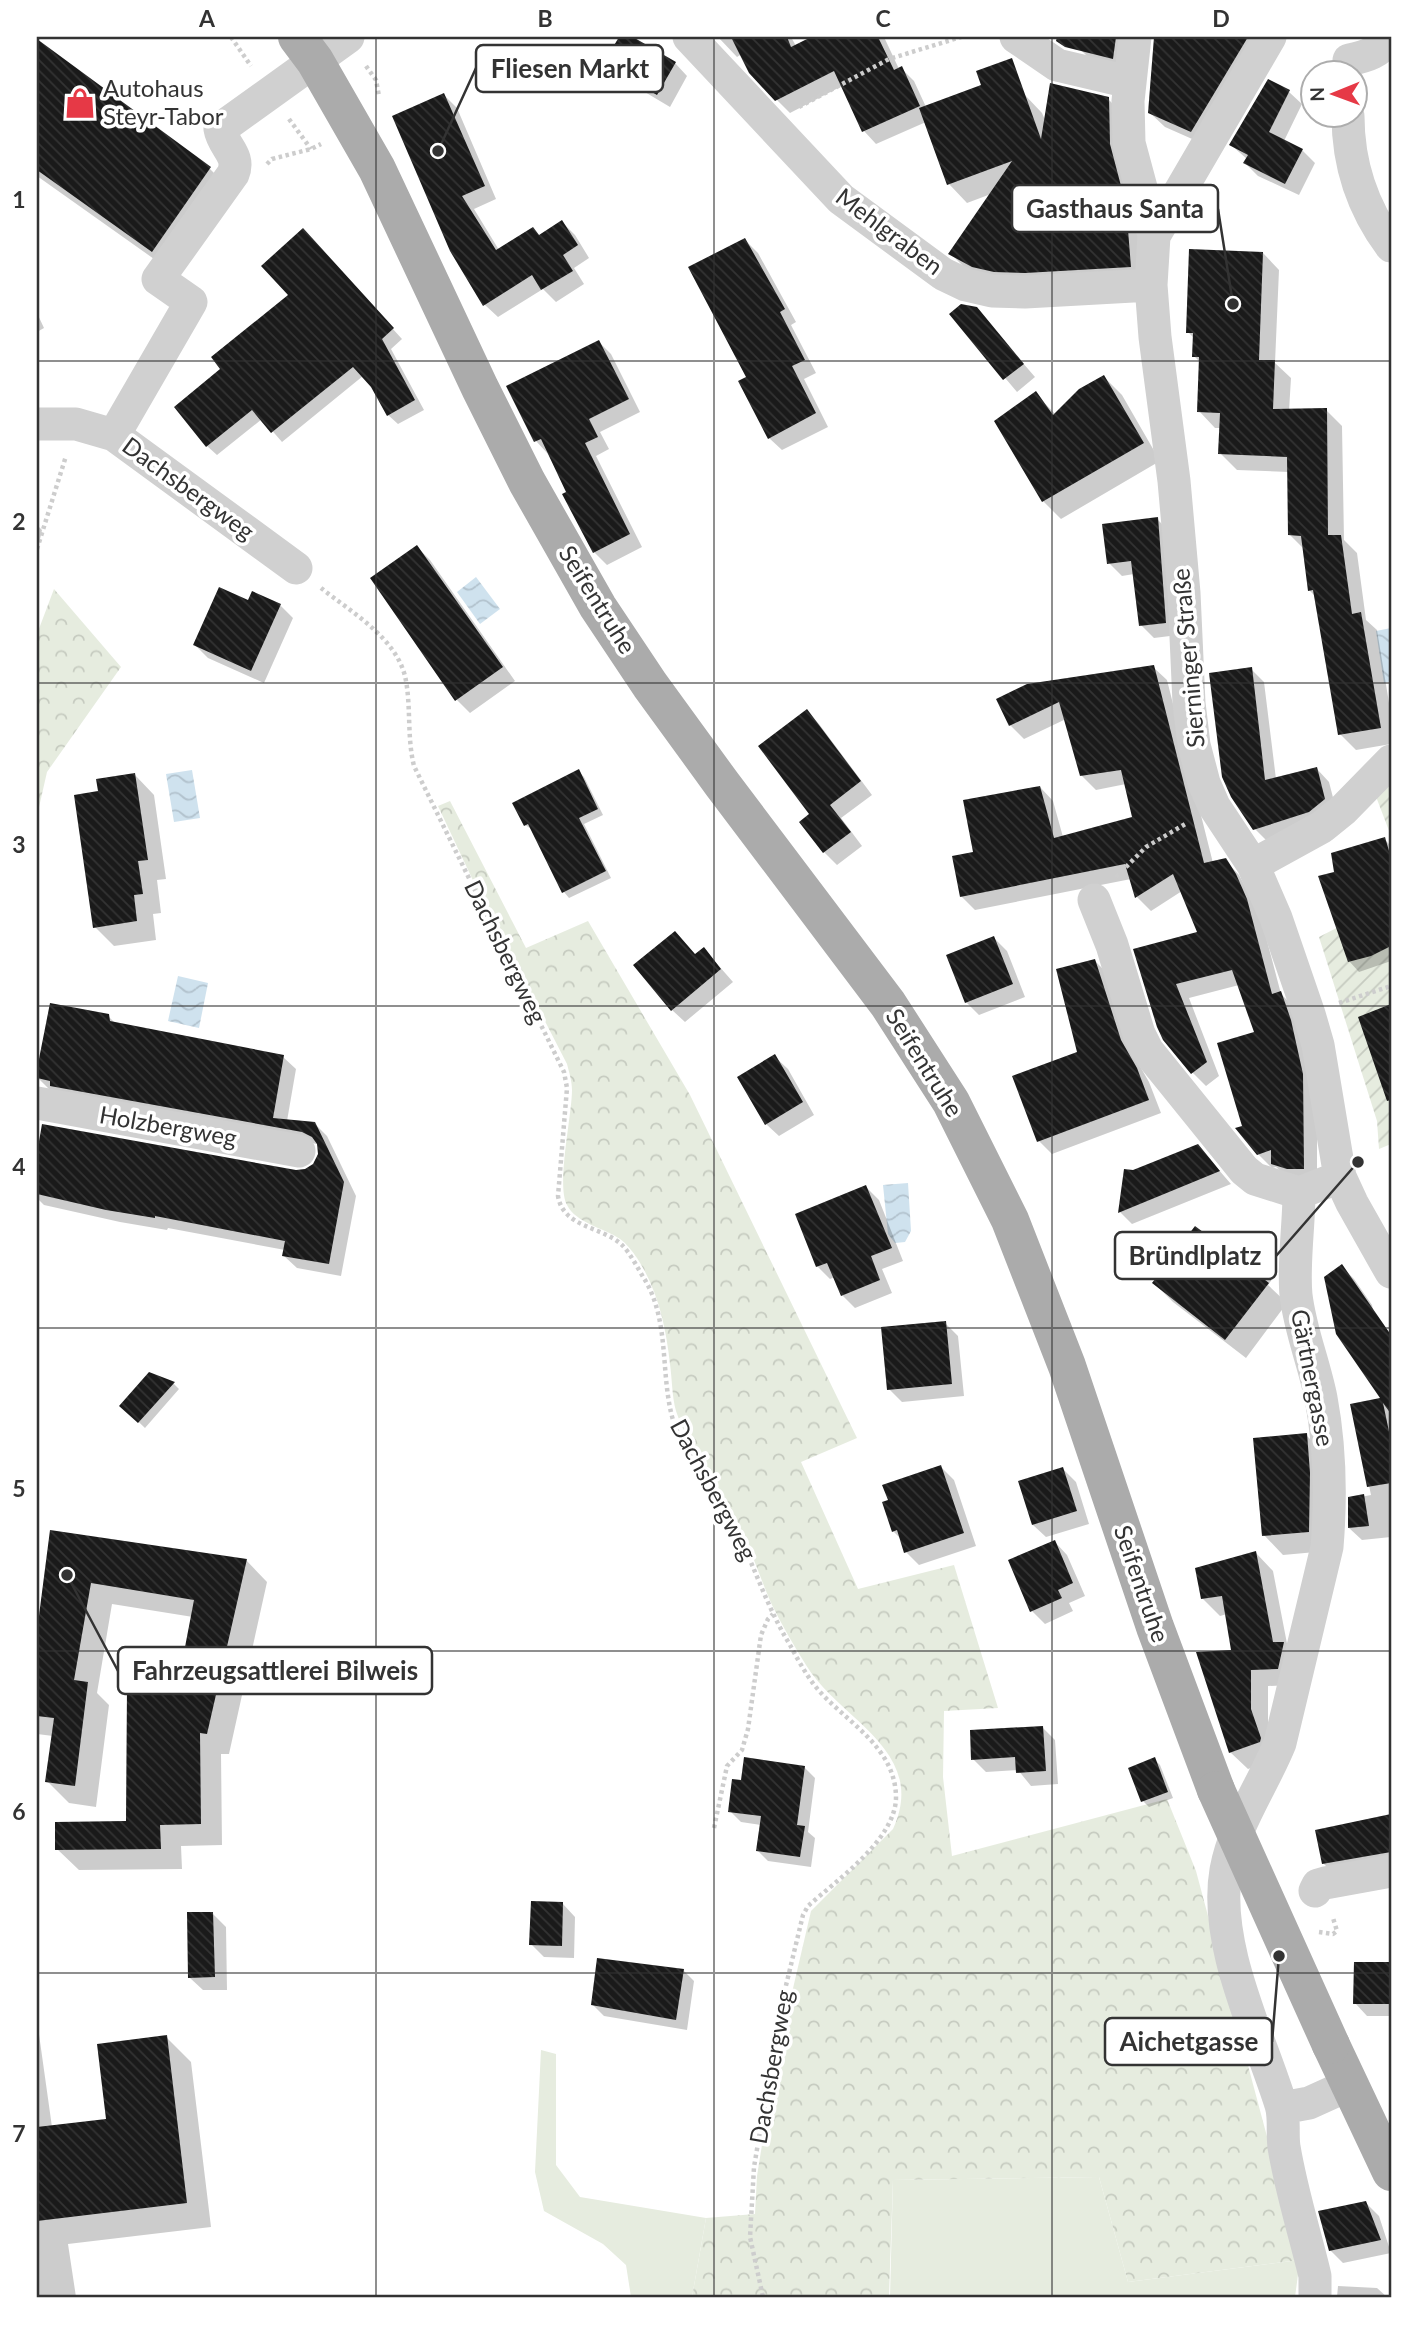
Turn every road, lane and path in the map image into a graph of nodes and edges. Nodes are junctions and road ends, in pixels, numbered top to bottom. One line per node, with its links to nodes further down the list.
1 (348, 37): 8 (street)
2 (689, 37): 12 (street, Mehlgraben)
3 (961, 37): 12 (path)
4 (1016, 37): 11 (street)
5 (1135, 37): 11 (street)
6 (1270, 37): 16 (street, Sierninger Straße)
7 (1390, 37): 9 (street)
8 (307, 49): 13 (main road, Seifentruhe); 21 (street)
9 (1349, 57)
10 (376, 80): 13 (path)
11 (1128, 91): 16 (street)
12 (769, 124): 18 (street, Mehlgraben)
13 (353, 126): 15 (path); 36 (main road, Seifentruhe)
14 (1349, 130): 17 (street)
15 (264, 167)
16 (1154, 236): 18 (street, Sierninger Straße)
17 (1391, 246)
18 (1151, 285): 25 (street, Sierninger Straße)
19 (37, 424): 20 (street, Dachsbergweg)
20 (76, 424): 21 (street, Dachsbergweg); 22 (path)
21 (114, 435): 23 (street, Dachsbergweg)
22 (37, 549)
23 (296, 568): 35 (path, Dachsbergweg)
24 (1391, 761): 26 (street)
25 (1214, 806): 26 (street, Sierninger Straße); 27 (path)
26 (1253, 865): 29 (street, Sierninger Straße)
27 (1094, 900): 33 (street)
28 (1391, 986): 29 (path)
29 (1309, 1014): 32 (street, Sierninger Straße)
30 (37, 1103): 31 (street, Holzbergweg)
31 (299, 1151)
32 (1340, 1177): 33 (street); 34 (street, Sierninger Straße)
33 (1298, 1193): 36 (street, Gärtnergasse)
34 (1391, 1272)
35 (773, 1614): 37 (path); 43 (path, Dachsbergweg)
36 (1233, 1797): 40 (main road, Seifentruhe, bridge); 41 (street, Gärtnergasse)
37 (714, 1828)
38 (1391, 1871): 39 (street)
39 (1315, 1891)
40 (1351, 2084): 41 (street); 42 (main road, Seifentruhe)
41 (1282, 2108): 44 (street, Gärtnergasse)
42 (1391, 2172)
43 (763, 2297)
44 (1315, 2297)

